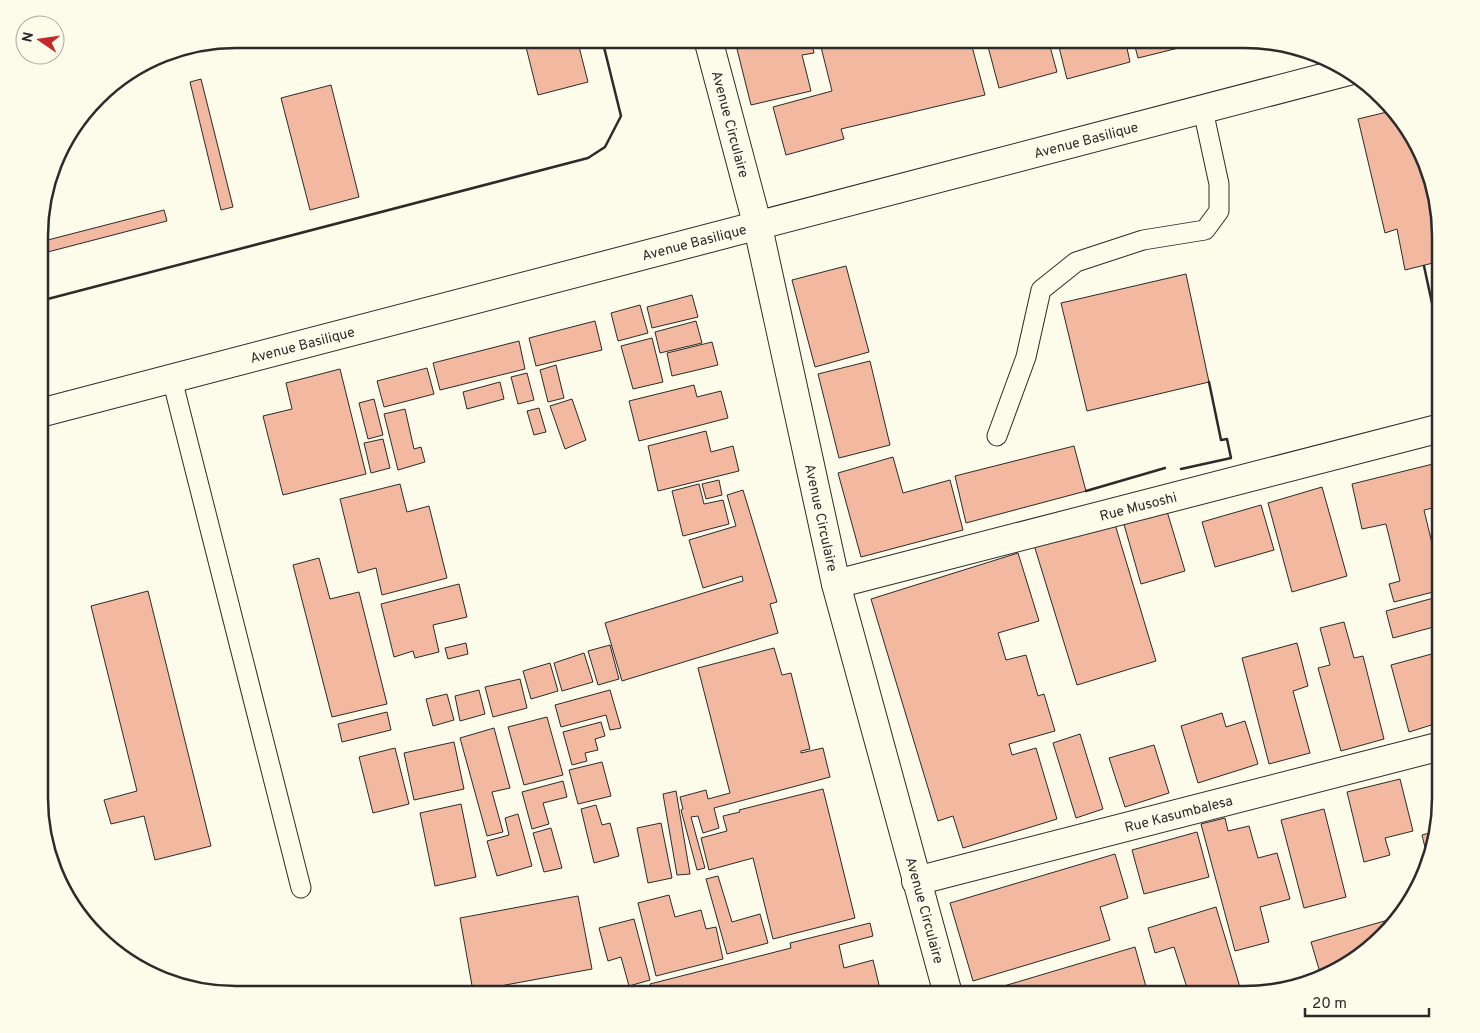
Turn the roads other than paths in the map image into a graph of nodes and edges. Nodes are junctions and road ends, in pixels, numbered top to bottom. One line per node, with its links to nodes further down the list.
1 (710, 48): 4 (street, Avenue Circulaire)
2 (1340, 73): 3 (street, Avenue Basilique)
3 (1203, 110): 4 (street, Avenue Basilique); 8 (lane)
4 (758, 226): 5 (street, Avenue Basilique); 9 (street, Avenue Circulaire)
5 (172, 379): 6 (street, Avenue Basilique); 12 (lane)
6 (48, 411)
7 (1432, 430): 9 (street, Rue Musoshi)
8 (997, 436)
9 (836, 584): 11 (street, Avenue Circulaire)
10 (1432, 748): 11 (street, Rue Kasumbalesa)
11 (916, 881): 13 (street, Avenue Circulaire)
12 (301, 888)
13 (946, 986)

